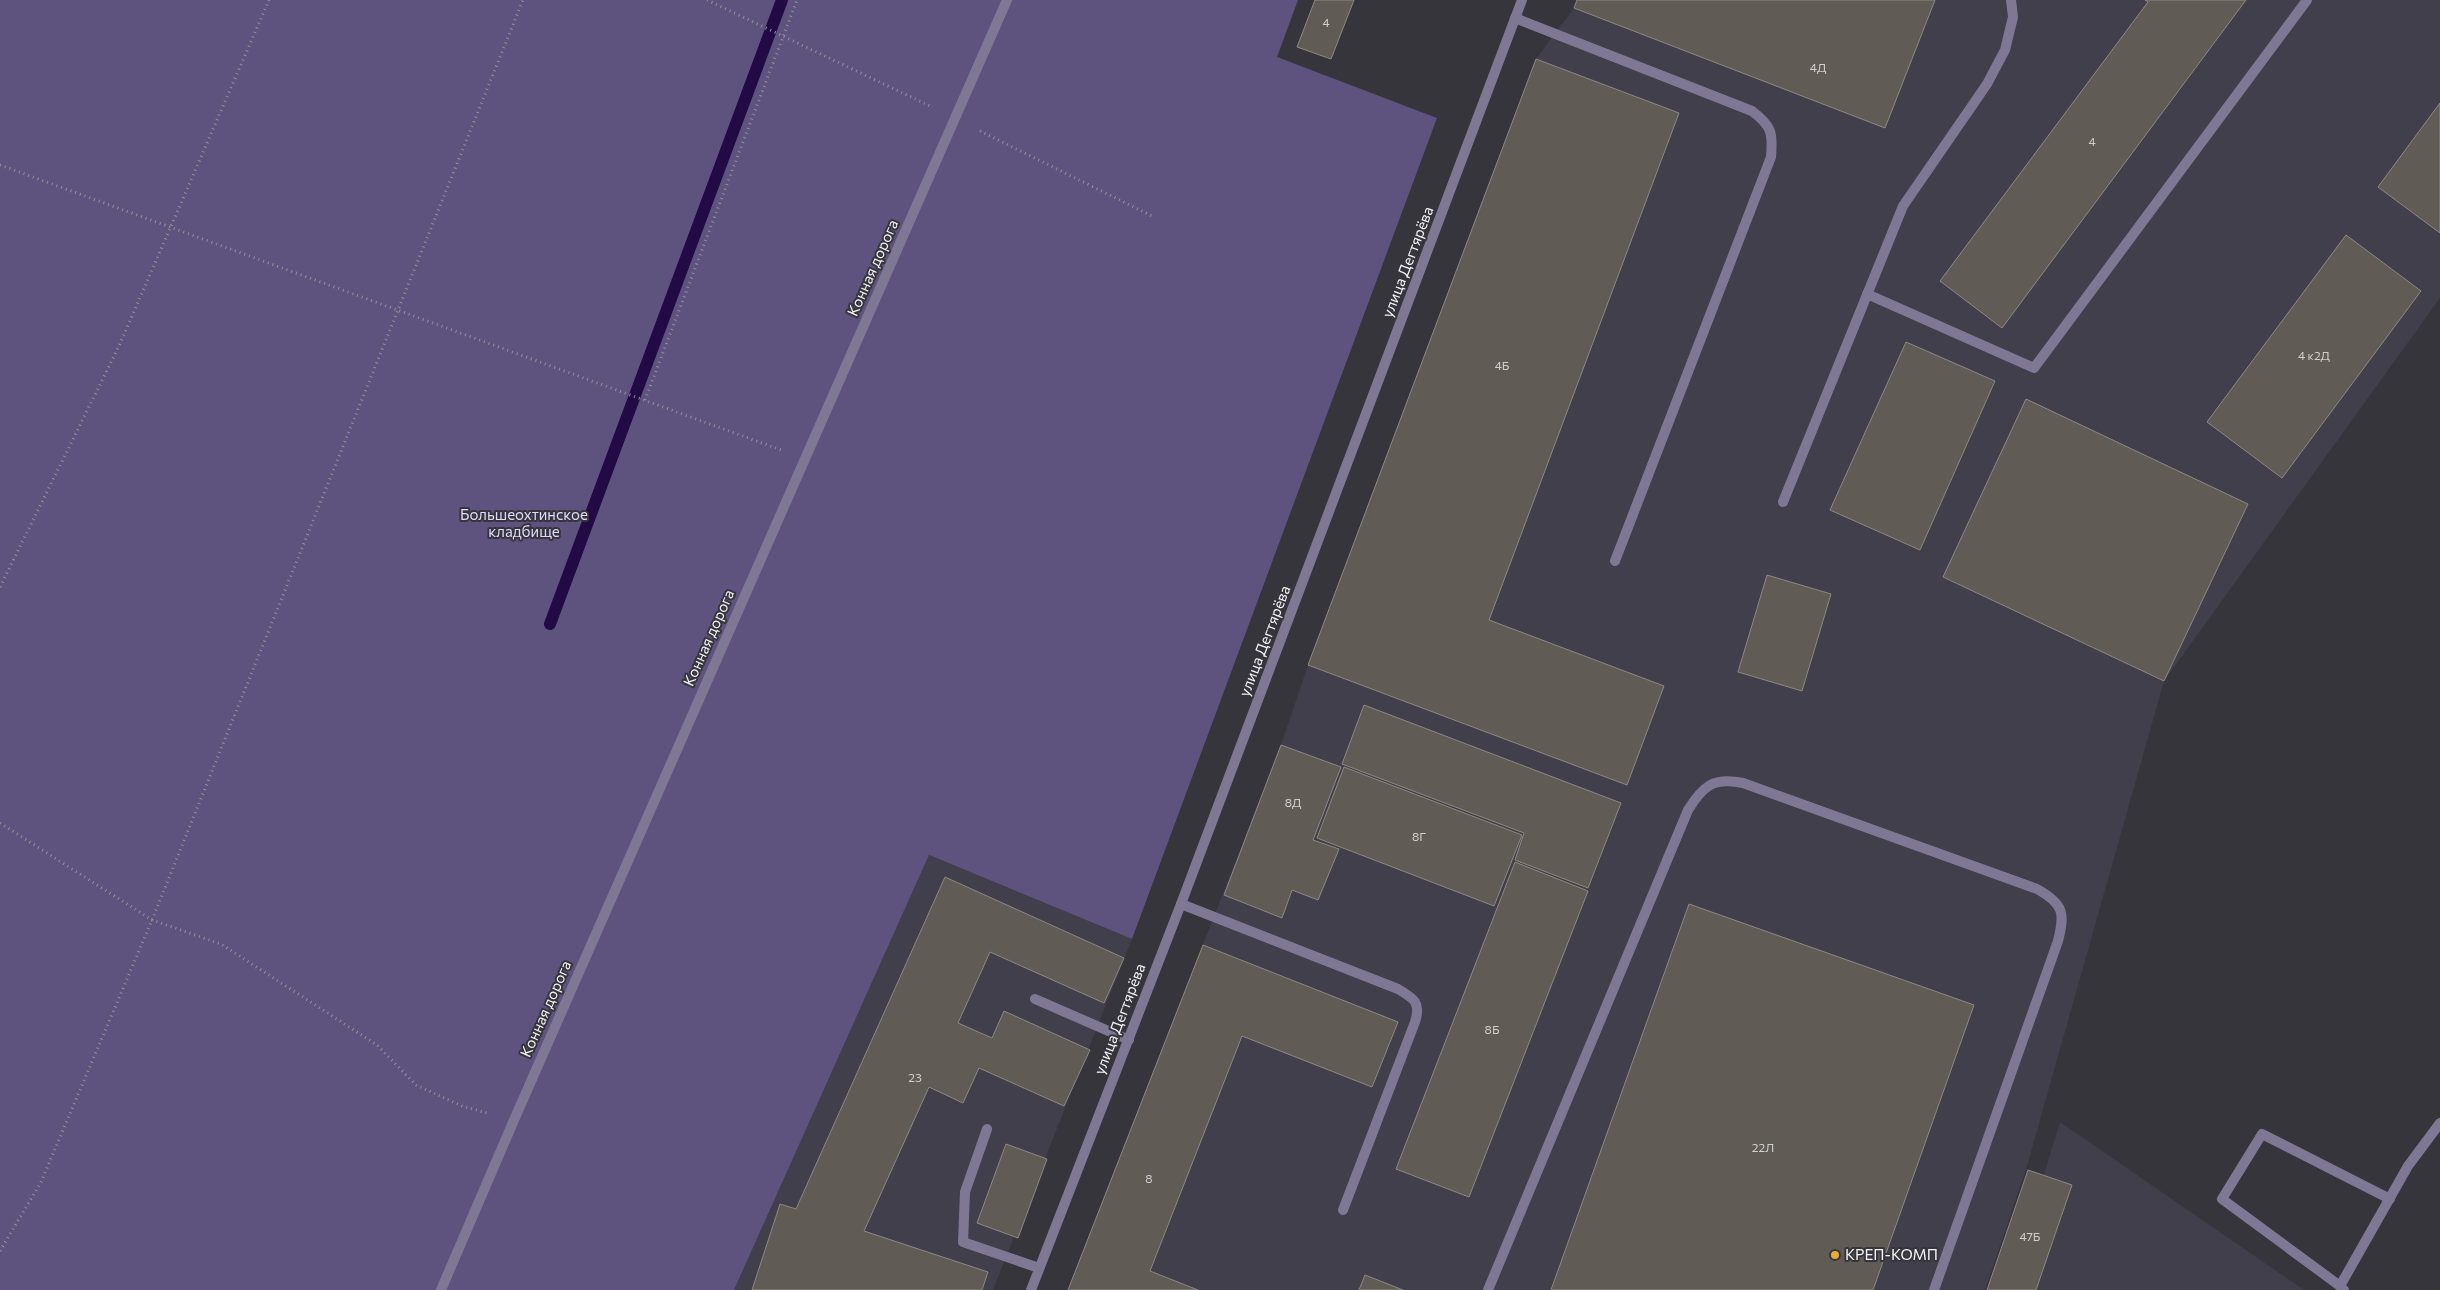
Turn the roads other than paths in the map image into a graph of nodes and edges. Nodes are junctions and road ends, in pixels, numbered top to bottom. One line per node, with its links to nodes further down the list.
1 (1007, 0): 18 (street, Конная дорога)
2 (1522, 0): 5 (street, улица Дегтярёва)
3 (2011, 0): 6 (street)
4 (2307, 0): 6 (street)
5 (1515, 18): 8 (street); 9 (street, улица Дегтярёва)
6 (1867, 294): 7 (street)
7 (1783, 502)
8 (1615, 562)
9 (1181, 904): 11 (street, улица Дегтярёва); 15 (street)
10 (1035, 999): 11 (street)
11 (1128, 1040): 16 (street, улица Дегтярёва)
12 (2440, 1123): 14 (street)
13 (987, 1129): 16 (street)
14 (2390, 1199): 17 (street); 17 (street)
15 (1343, 1210)
16 (1039, 1268): 19 (street, улица Дегтярёва)
17 (2343, 1288)
18 (441, 1290)
19 (1031, 1290)
20 (1488, 1290): 21 (street)
21 (1934, 1290)

